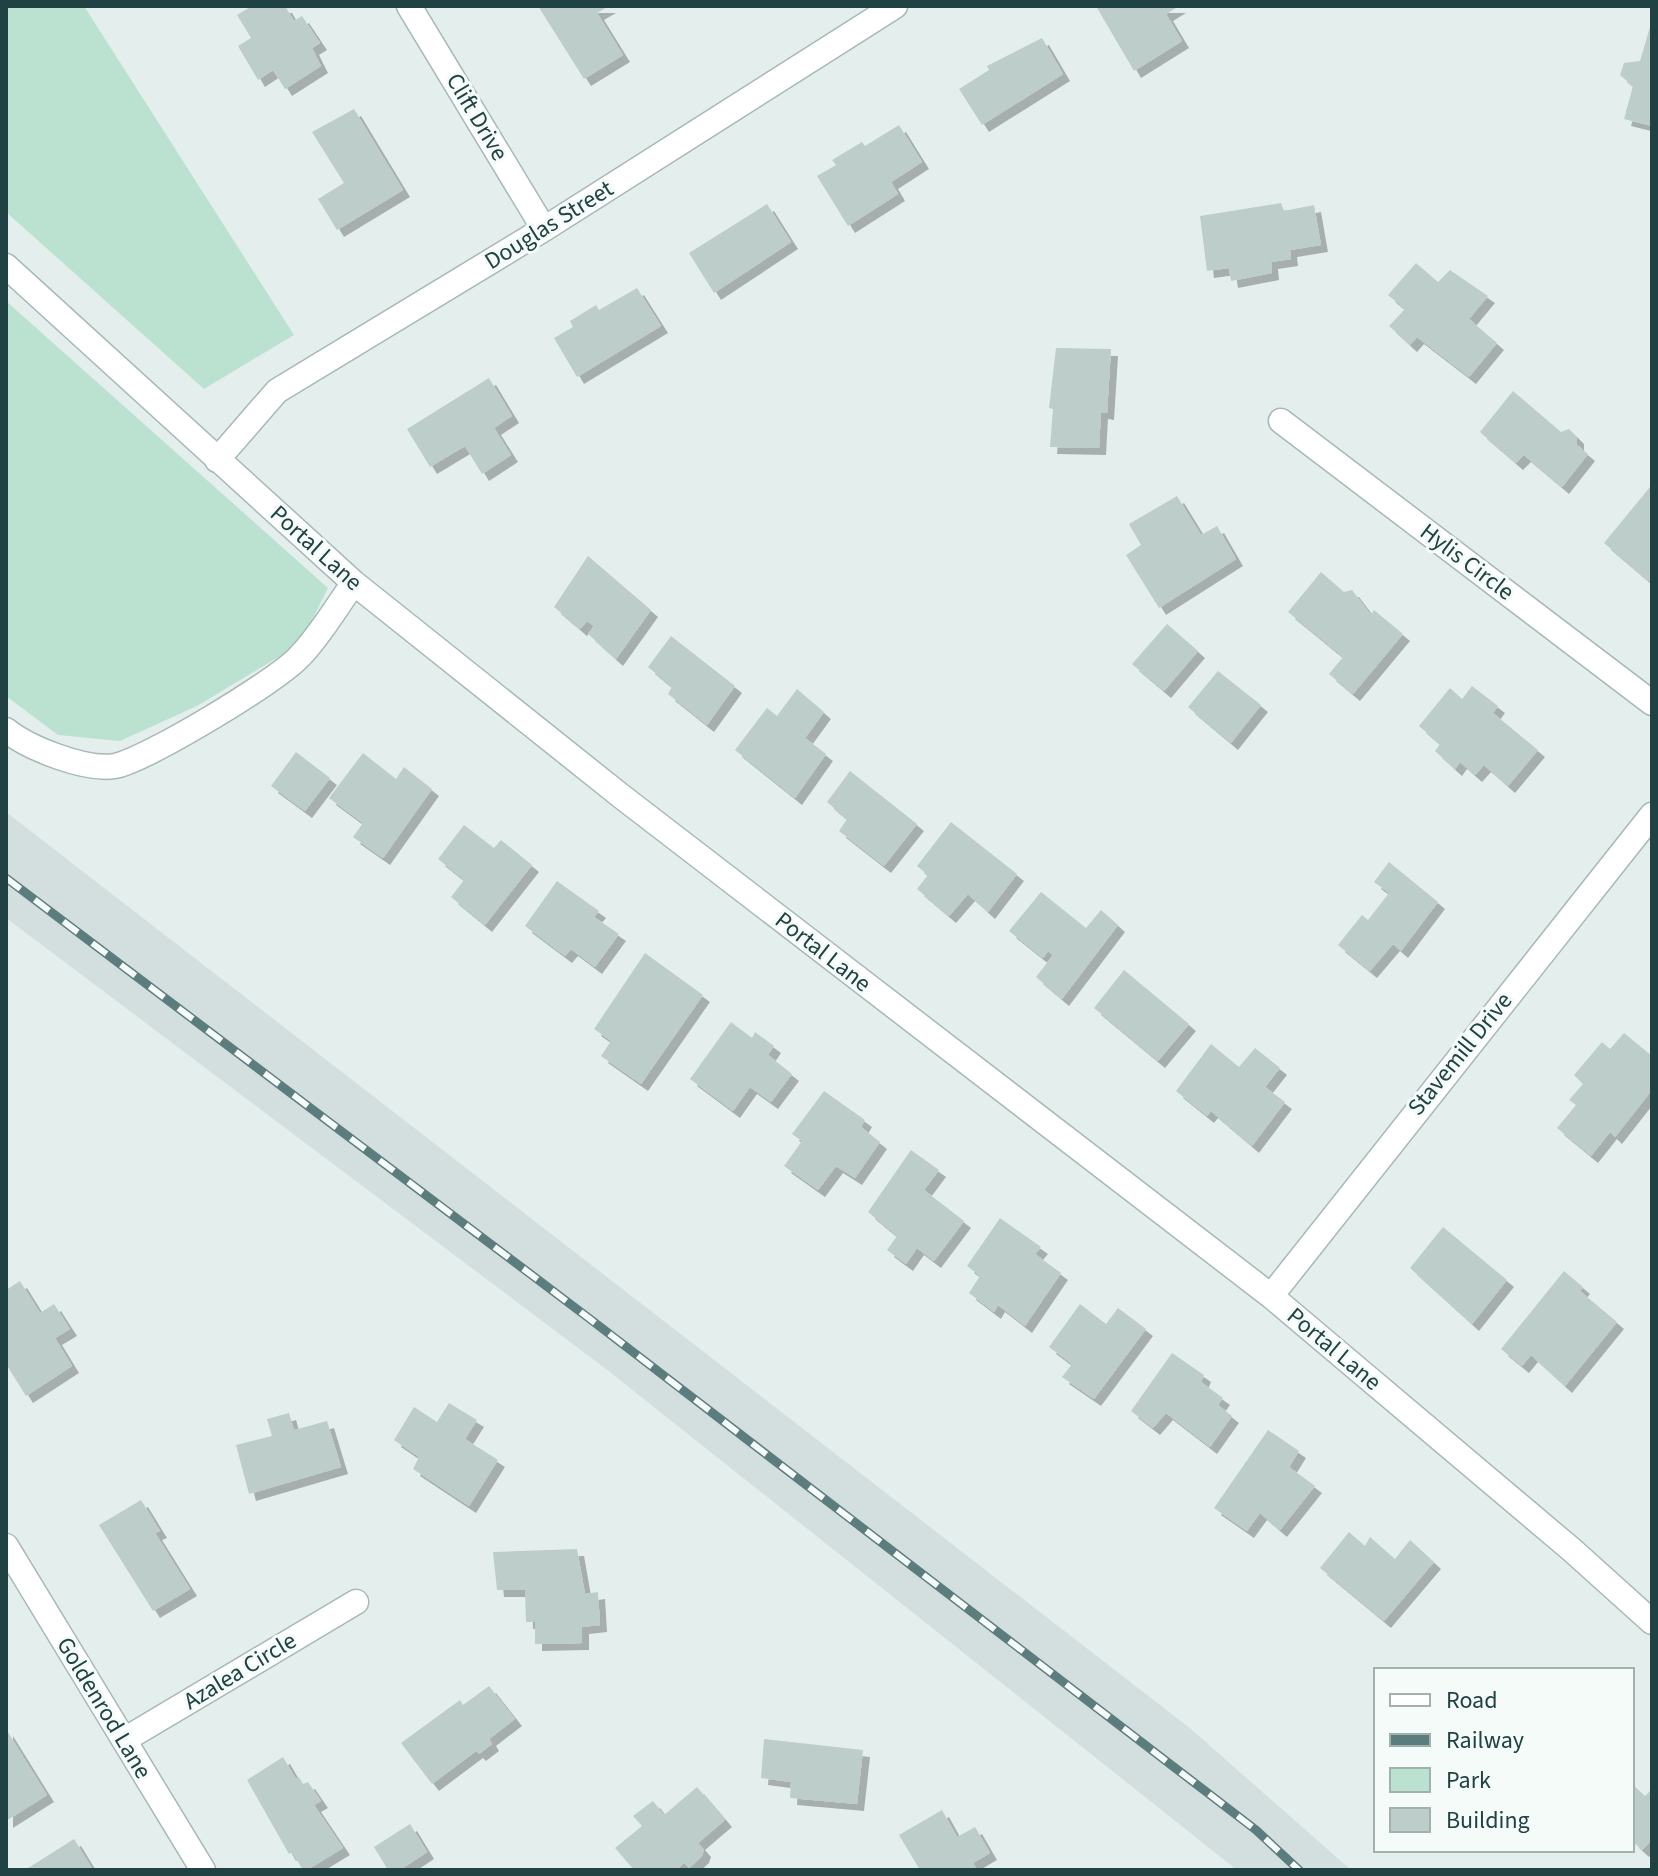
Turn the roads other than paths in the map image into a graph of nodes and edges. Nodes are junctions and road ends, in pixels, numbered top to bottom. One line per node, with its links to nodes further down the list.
1 (409, 6): 3 (street, Clift Drive)
2 (895, 6): 3 (street, Douglas Street)
3 (544, 229): 6 (street, Douglas Street)
4 (6, 266): 6 (street, Portal Lane)
5 (1281, 421): 8 (street, Hylis Circle)
6 (217, 460): 7 (street, Portal Lane)
7 (354, 583): 9 (street); 11 (street, Portal Lane)
8 (1652, 703)
9 (6, 730)
10 (1652, 815): 11 (street, Stavemill Drive)
11 (1271, 1296): 14 (street, Portal Lane)
12 (6, 1546): 15 (street, Goldenrod Lane)
13 (356, 1602): 15 (street, Azalea Circle)
14 (1652, 1622)
15 (124, 1740): 16 (street, Goldenrod Lane)
16 (203, 1870)

